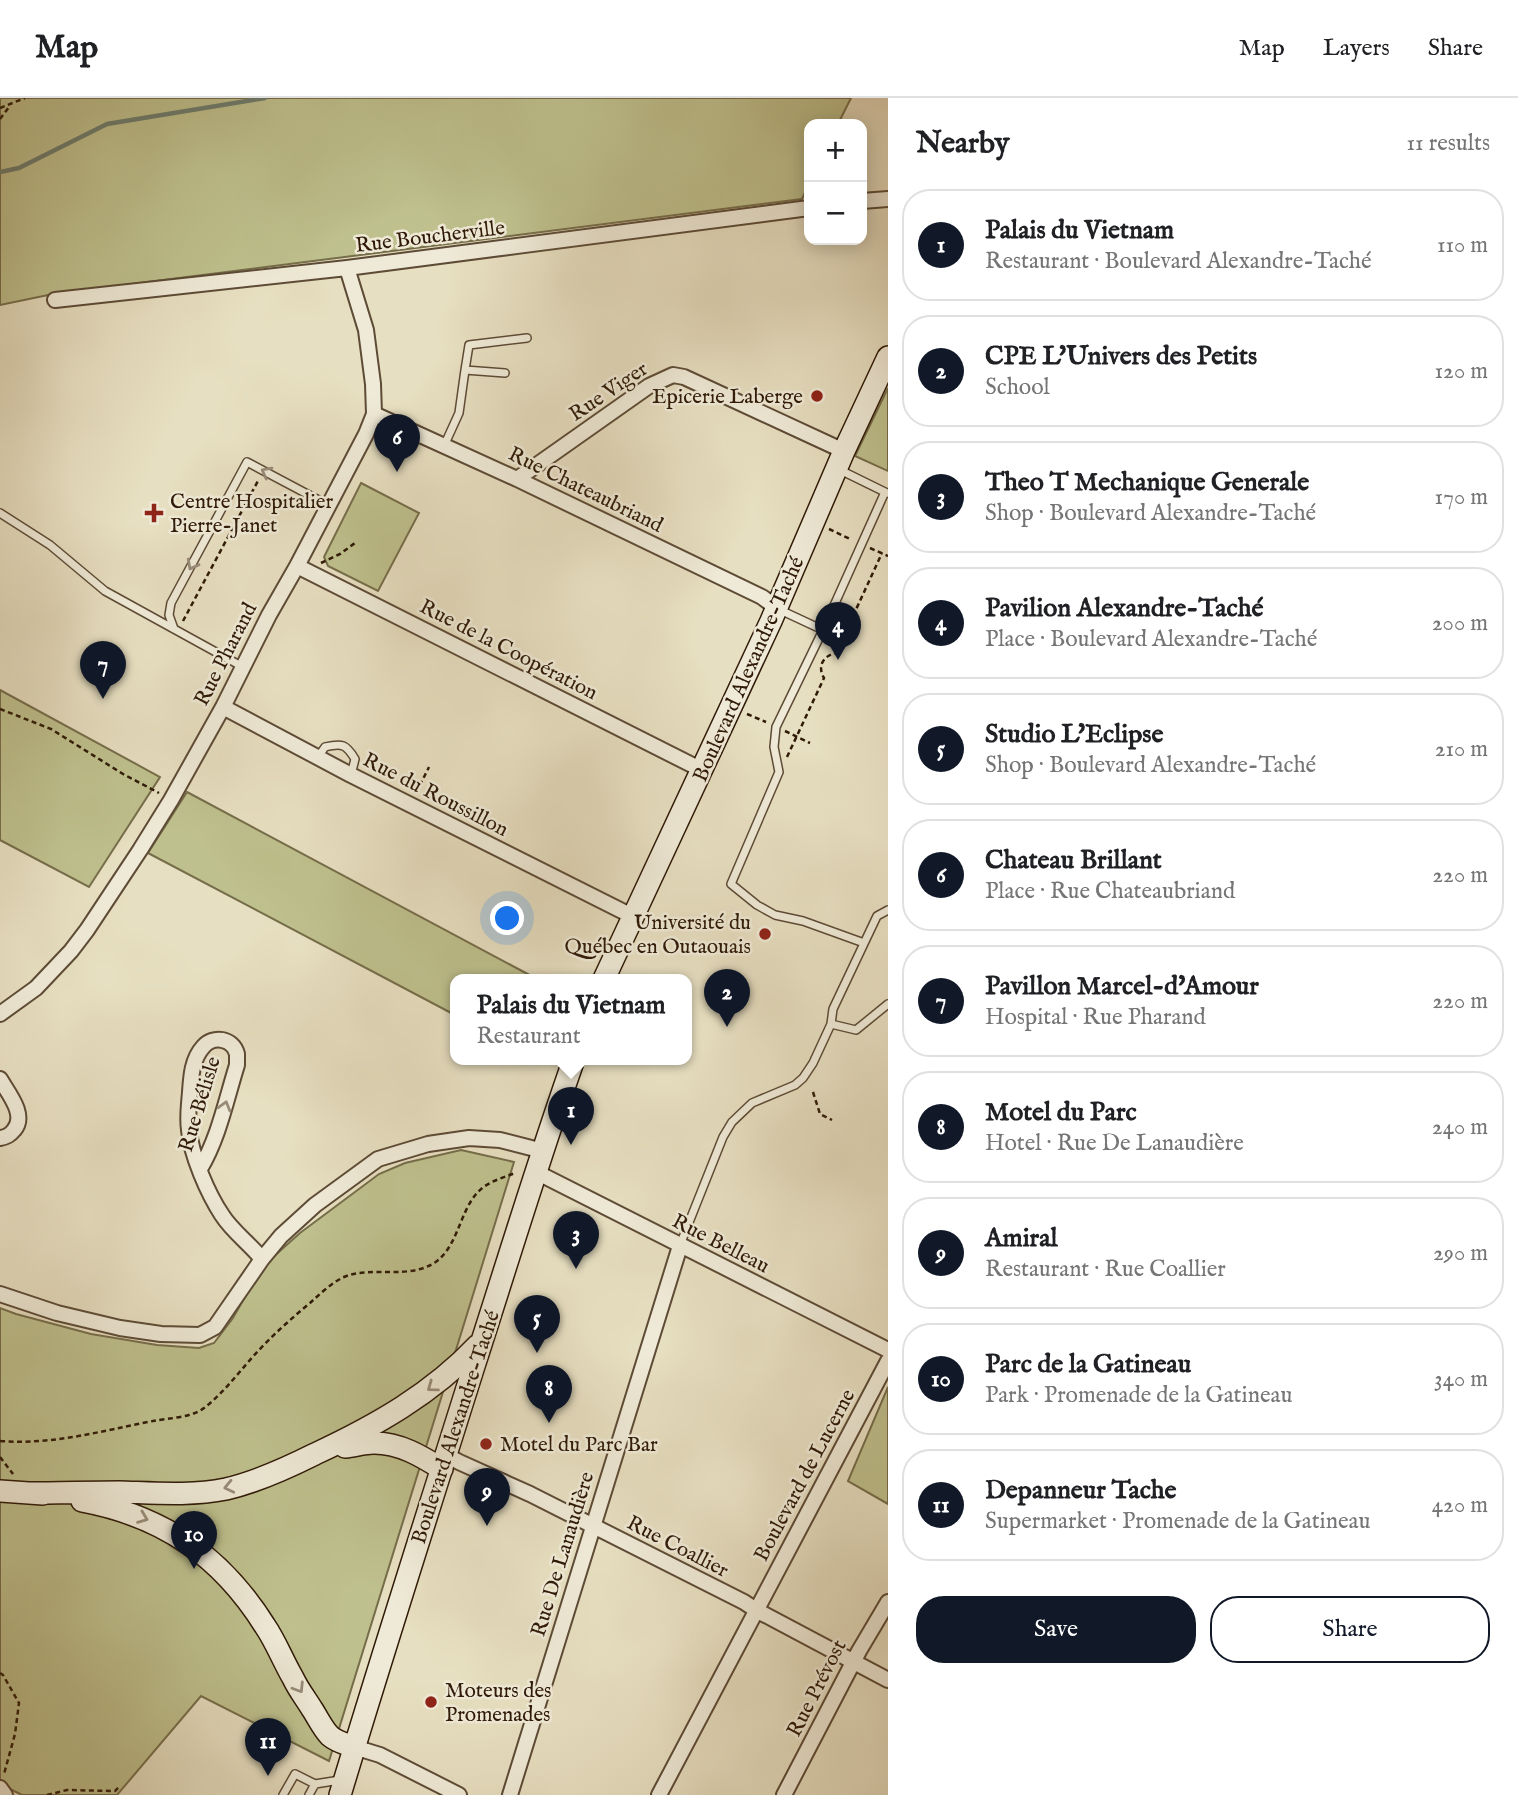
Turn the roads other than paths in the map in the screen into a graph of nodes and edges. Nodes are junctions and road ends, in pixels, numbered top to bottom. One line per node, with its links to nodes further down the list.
1 (888, 199): 2 (street)
2 (867, 201)
3 (804, 209): 4 (street, Rue Boucherville)
4 (347, 268): 5 (street, Rue Boucherville); 10 (street, Rue Pharand)
5 (55, 300)
6 (527, 338): 8 (lane)
7 (888, 357): 12 (main road, Boulevard Alexandre-Taché)
8 (466, 370): 9 (lane); 11 (lane)
9 (505, 373)
10 (373, 414): 11 (street, Rue Chateaubriand); 15 (street, Rue Pharand)
11 (444, 446): 13 (street, Rue Chateaubriand)
12 (841, 460): 13 (street, Rue Viger); 14 (lane); 18 (main road, Boulevard Alexandre-Taché)
13 (517, 479): 18 (street, Rue Chateaubriand)
14 (886, 492): 20 (lane)
15 (328, 505): 17 (street, Rue Pharand); 19 (lane, one-way to 19)
16 (0, 513): 19 (lane)
17 (297, 566): 21 (street, Rue Pharand); 24 (street, Rue de la Coopération)
18 (777, 608): 20 (lane); 24 (main road, Boulevard Alexandre-Taché)
19 (174, 629): 21 (lane)
20 (823, 630): 28 (lane)
21 (243, 667): 22 (street, Rue Pharand)
22 (223, 707): 23 (street, Rue du Roussillon); 31 (street, Rue Pharand)
23 (318, 757): 25 (street, Rue du Roussillon); 25 (lane)
24 (702, 770): 27 (main road, Boulevard Alexandre-Taché)
25 (351, 775): 27 (street, Rue du Roussillon)
26 (888, 910): 28 (lane)
27 (632, 916): 29 (main road, Boulevard Alexandre-Taché)
28 (864, 943): 32 (lane)
29 (606, 974)
30 (888, 1004): 32 (lane)
31 (0, 1014)
32 (831, 1024): 39 (lane)
33 (571, 1065): 36 (main road, Boulevard Alexandre-Taché)
34 (0, 1079): 35 (street)
35 (0, 1138)
36 (543, 1151): 38 (main road, Boulevard Alexandre-Taché); 40 (street)
37 (200, 1170): 37 (street, Rue Bélisle, one-way to 37); 40 (street, Rue Bélisle)
38 (525, 1173): 39 (street, Rue Belleau); 42 (main road, Boulevard Alexandre-Taché)
39 (680, 1245): 43 (street, Rue Belleau); 49 (street, Rue De Lanaudière)
40 (262, 1259): 41 (street)
41 (0, 1294)
42 (482, 1341): 45 (main road, one-way to 45); 46 (main road, Boulevard Alexandre-Taché)
43 (888, 1350)
44 (888, 1361): 51 (street, Boulevard de Lucerne)
45 (321, 1451): 46 (main road); 48 (main road, one-way to 48)
46 (444, 1462): 49 (street, Rue Coallier); 54 (main road, Boulevard Alexandre-Taché)
47 (0, 1491): 48 (main road)
48 (29, 1493): 54 (main road, one-way to 54)
49 (593, 1527): 51 (street, Rue Coallier); 60 (street, Rue De Lanaudière)
50 (888, 1602): 52 (street, Rue Prévost)
51 (756, 1610): 52 (street, Rue Coallier); 61 (street, Boulevard de Lucerne)
52 (853, 1662): 53 (street, Rue Coallier); 62 (street, Rue Prévost)
53 (888, 1679)
54 (354, 1747): 56 (main road, Boulevard Alexandre-Taché); 59 (street)
55 (315, 1784): 56 (lane); 57 (lane); 58 (lane)
56 (342, 1787)
57 (283, 1795)
58 (309, 1795)
59 (459, 1795)
60 (510, 1795)
61 (659, 1795)
62 (784, 1795)

